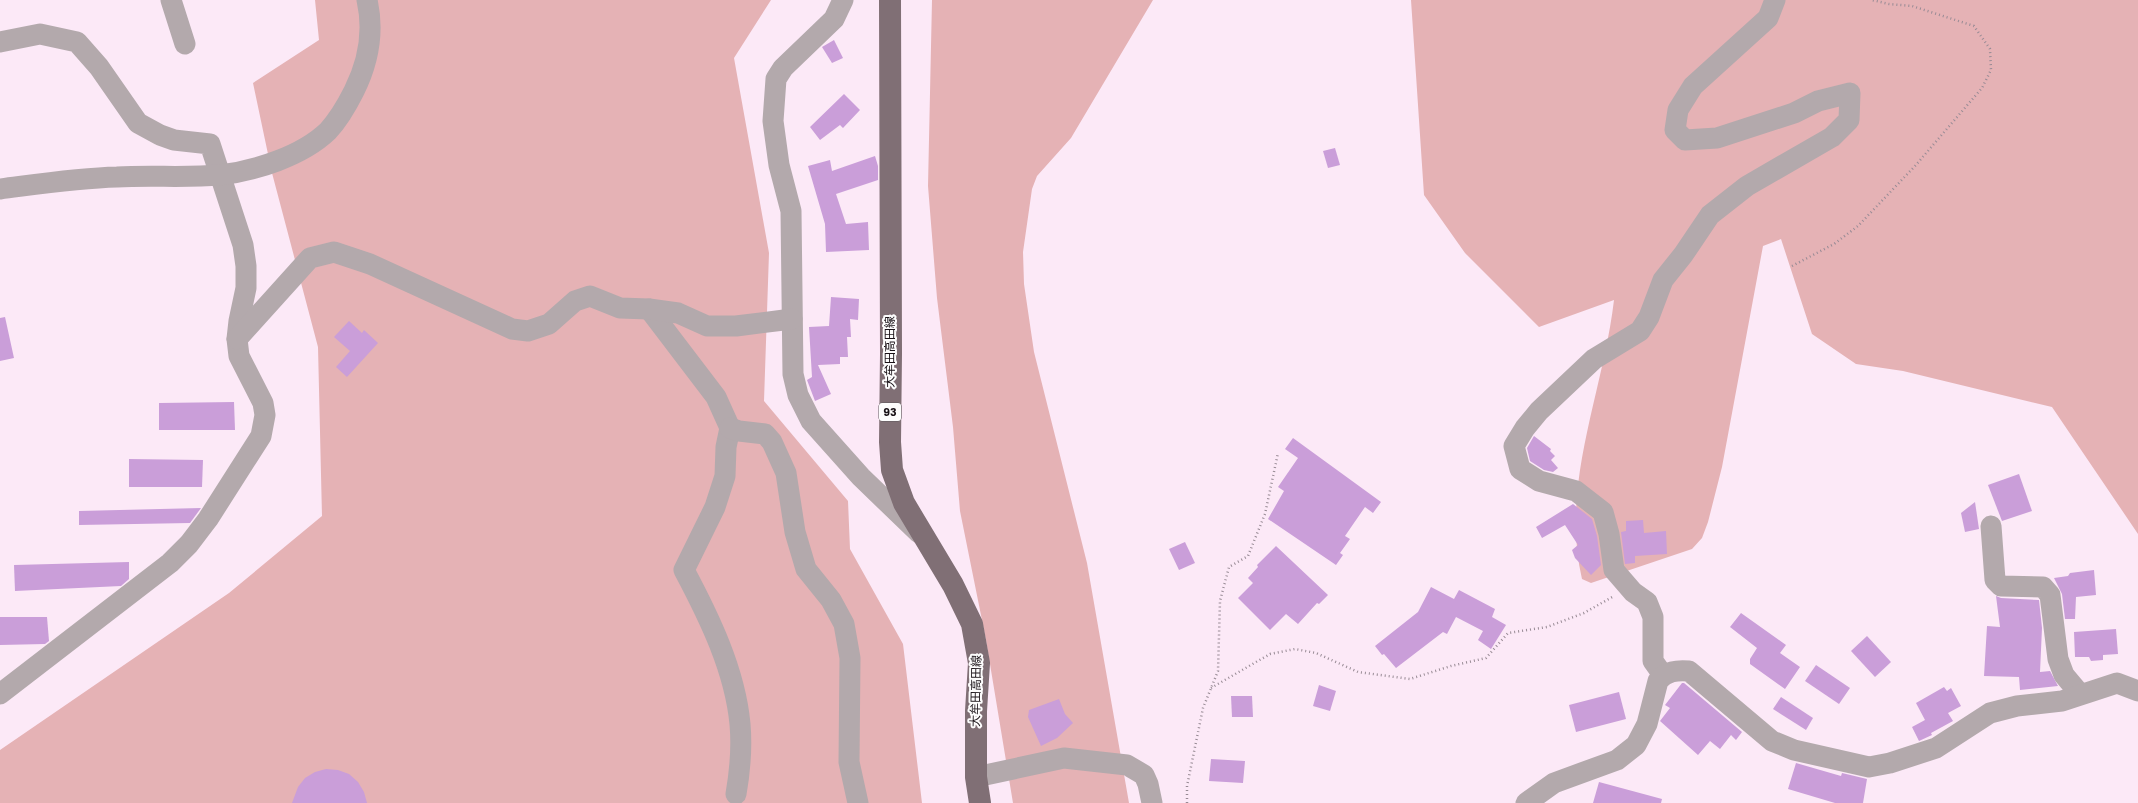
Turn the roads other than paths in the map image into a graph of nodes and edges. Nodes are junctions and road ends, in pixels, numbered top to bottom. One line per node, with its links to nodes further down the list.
1 (171, 0): 7 (street)
2 (367, 0): 8 (street)
3 (842, 0): 11 (street)
4 (890, 0): 15 (main road, 大牟田高田線 / 93)
5 (1775, 0): 16 (street)
6 (0, 42): 8 (street)
7 (185, 44)
8 (221, 175): 9 (street); 12 (street)
9 (0, 188)
10 (649, 309): 11 (street); 12 (street); 13 (street)
11 (792, 319): 15 (street)
12 (237, 339): 18 (street)
13 (730, 428): 21 (street); 22 (street)
14 (1991, 526): 19 (street)
15 (925, 538): 20 (main road, 大牟田高田線 / 93)
16 (1662, 675): 19 (street); 25 (street)
17 (2138, 691): 19 (street)
18 (0, 694)
19 (2080, 694)
20 (976, 777): 23 (main road, 大牟田高田線 / 93); 24 (street)
21 (736, 794)
22 (858, 803)
23 (980, 803)
24 (1152, 803)
25 (1526, 803)

